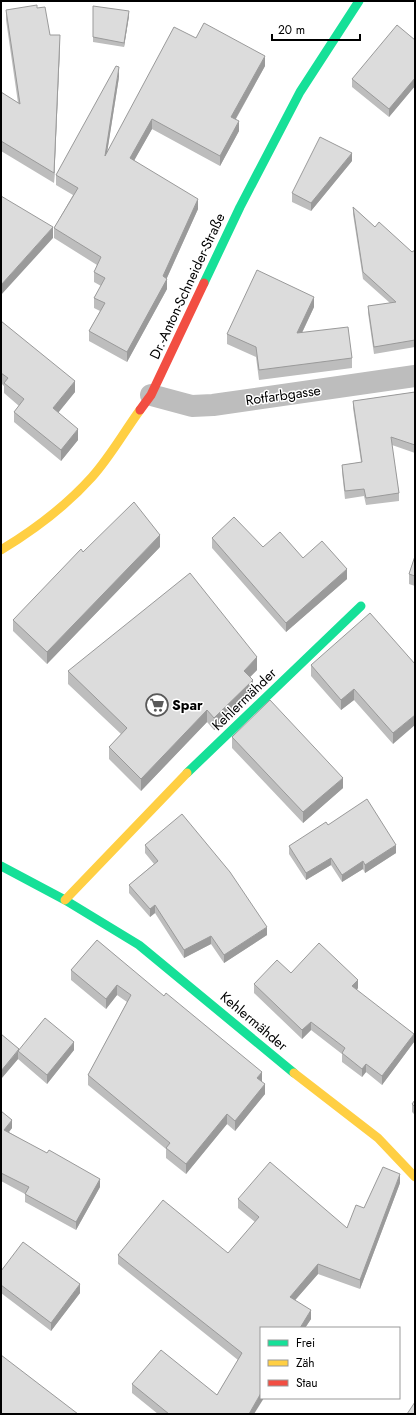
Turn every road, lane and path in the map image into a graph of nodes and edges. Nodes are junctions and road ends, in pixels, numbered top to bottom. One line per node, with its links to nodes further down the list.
1 (359, 1): 3 (street, Dr.-Anton-Schneider-Straße)
2 (415, 376): 3 (street, Rotfarbgasse)
3 (151, 395): 4 (street, Dr.-Anton-Schneider-Straße)
4 (1, 550)
5 (361, 606): 7 (street, Kehlermähder)
6 (1, 866): 7 (street, Kehlermähder)
7 (65, 900): 8 (street, Kehlermähder)
8 (415, 1177)

